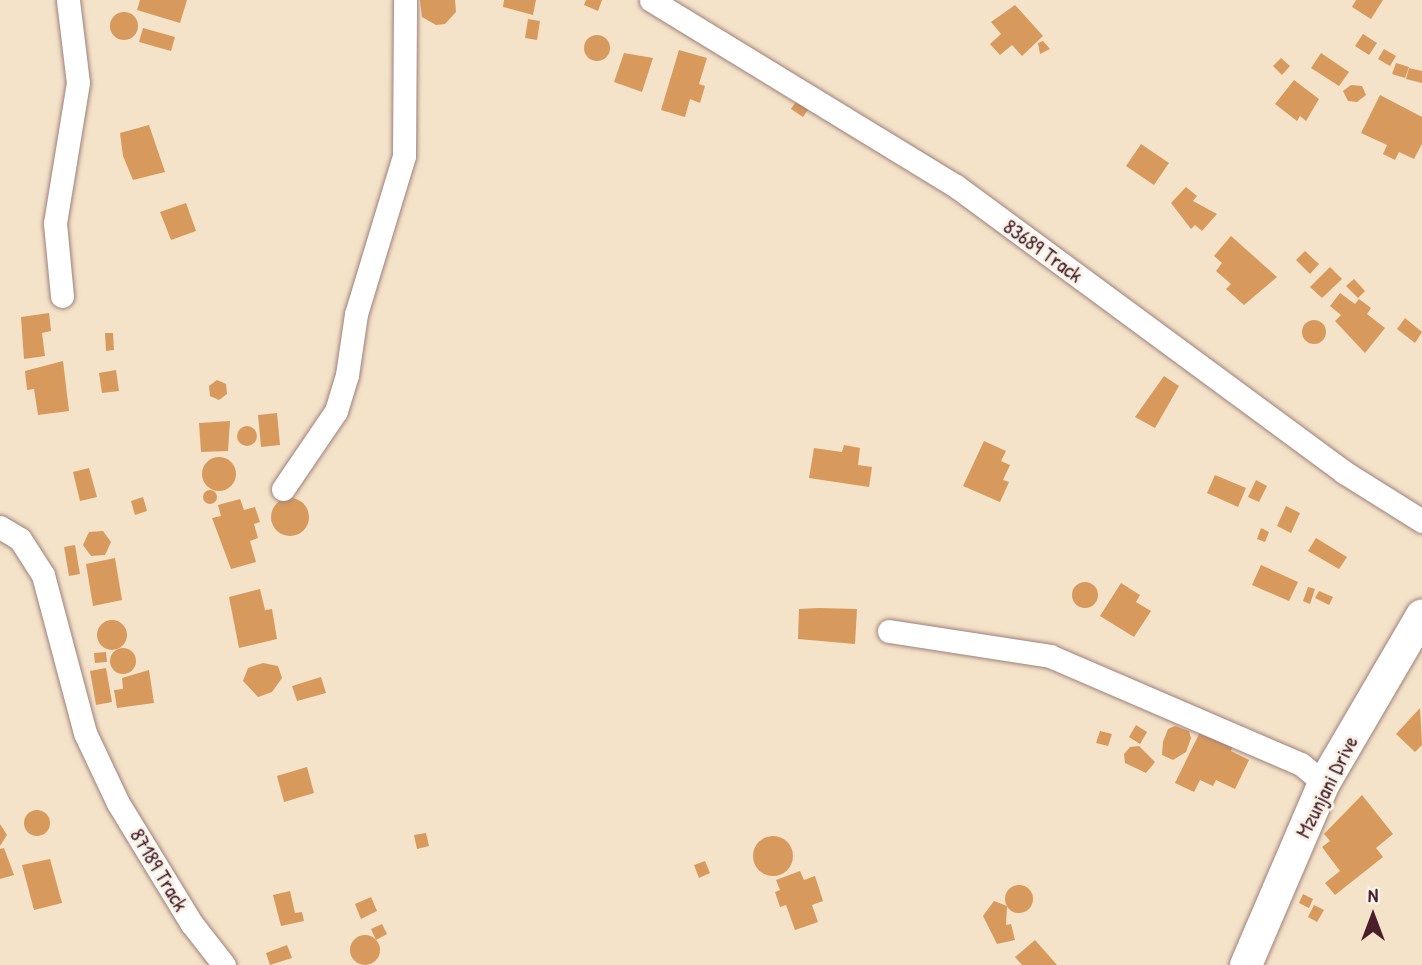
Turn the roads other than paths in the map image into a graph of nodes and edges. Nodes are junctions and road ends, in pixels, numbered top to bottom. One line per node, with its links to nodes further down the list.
1 (68, 0): 4 (street)
2 (405, 0): 5 (street)
3 (651, 0): 6 (street, 83689 Track)
4 (62, 296)
5 (283, 489)
6 (1422, 521)
7 (0, 527): 11 (street, 87189 Track)
8 (1422, 615): 10 (main road, Mzunjani Drive)
9 (889, 631): 10 (street)
10 (1324, 783): 12 (main road, Mzunjani Drive)
11 (224, 965)
12 (1246, 965)

